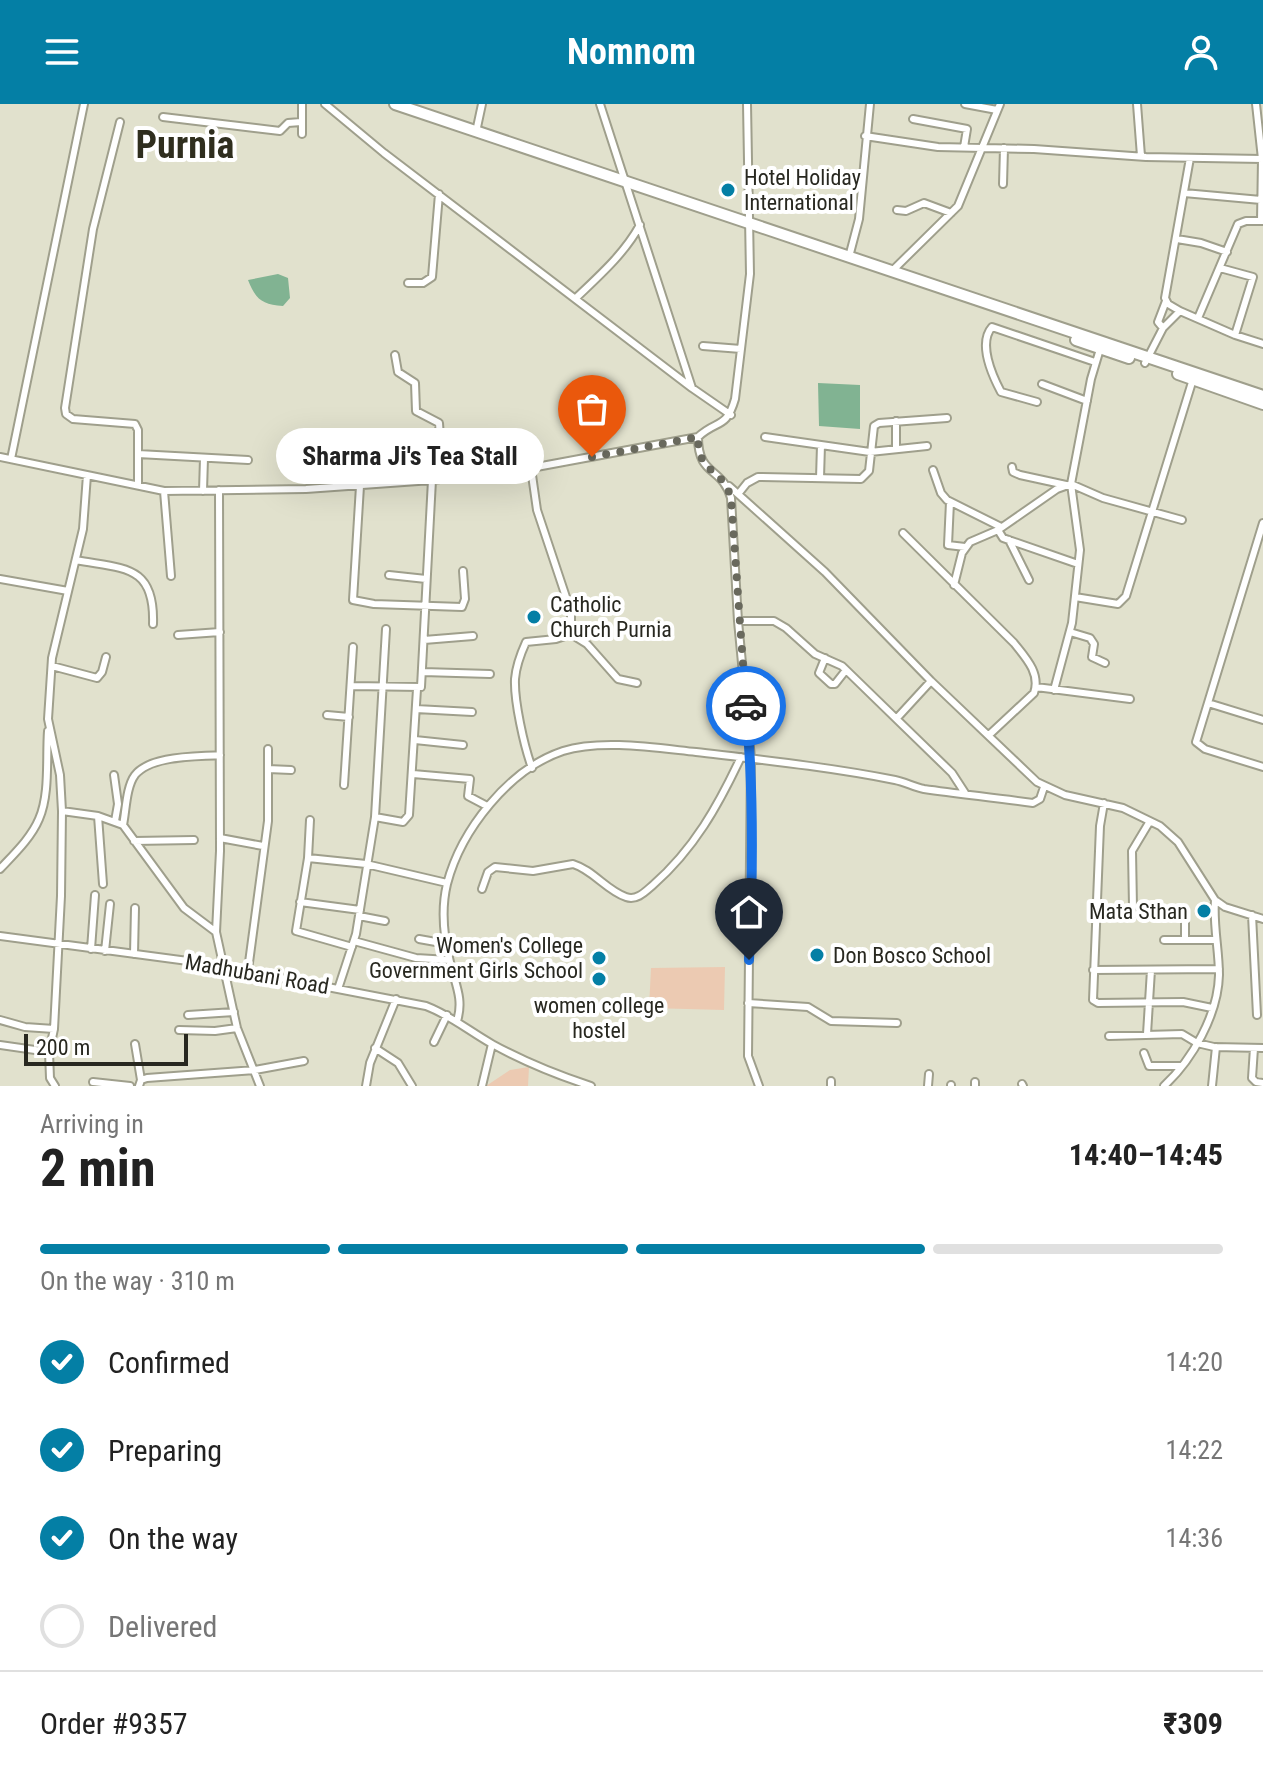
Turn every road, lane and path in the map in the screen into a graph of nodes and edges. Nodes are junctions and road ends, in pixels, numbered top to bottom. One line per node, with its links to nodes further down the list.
1 (84, 104): 78 (street)
2 (302, 104): 16 (street)
3 (325, 104): 31 (street)
4 (395, 104): 17 (highway)
5 (482, 104): 17 (street)
6 (600, 104): 28 (street)
7 (747, 104): 37 (street)
8 (870, 104): 19 (street)
9 (965, 104): 12 (street)
10 (1137, 104): 24 (street)
11 (1256, 104): 20 (street)
12 (998, 107): 22 (street)
13 (163, 117): 16 (street)
14 (913, 119): 21 (street)
15 (120, 122): 75 (street)
16 (301, 122): 18 (street)
17 (476, 132): 28 (highway)
18 (302, 134)
19 (865, 136): 21 (street); 40 (street)
20 (1261, 139): 26 (street)
21 (964, 147): 22 (street)
22 (982, 148): 23 (street); 34 (street)
23 (1004, 148): 24 (street); 29 (street)
24 (1141, 156): 25 (street)
25 (1190, 158): 26 (street); 30 (street)
26 (1262, 159): 27 (street)
27 (1262, 170): 32 (street)
28 (622, 182): 36 (street); 37 (highway)
29 (1003, 184)
30 (1184, 193): 32 (street); 38 (street)
31 (439, 194): 45 (street); 46 (street)
32 (1261, 200): 35 (street)
33 (897, 210): 34 (street)
34 (951, 213): 42 (street)
35 (1262, 221): 39 (street)
36 (640, 225): 46 (street); 61 (street)
37 (750, 226): 40 (highway); 54 (street)
38 (1177, 239): 39 (street); 47 (street)
39 (1227, 252): 41 (street)
40 (849, 258): 42 (highway)
41 (1220, 268): 44 (street); 49 (street)
42 (890, 273): 55 (highway); 57 (highway)
43 (1262, 276): 44 (street)
44 (1253, 277): 51 (street)
45 (408, 283)
46 (576, 298): 61 (street)
47 (1166, 301): 48 (street); 50 (street)
48 (1180, 311): 49 (street); 50 (street)
49 (1198, 318): 51 (street)
50 (1163, 328): 57 (street)
51 (1235, 335): 52 (street)
52 (1263, 344)
53 (703, 346): 54 (street)
54 (741, 349): 66 (street)
55 (1100, 349): 57 (highway); 58 (street)
56 (395, 355): 85 (street)
57 (1147, 360): 59 (highway); 62 (highway)
58 (1095, 362): 63 (street); 64 (street)
59 (1193, 379): 65 (highway); 96 (street)
60 (1042, 384): 63 (street)
61 (692, 388): 66 (street)
62 (1263, 396)
63 (1087, 401): 87 (street)
64 (1037, 402)
65 (1263, 404)
66 (731, 415): 69 (street)
67 (947, 418): 68 (street)
68 (896, 421): 73 (street); 74 (street)
69 (698, 437): 81 (street); 89 (street)
70 (765, 437): 71 (street)
71 (821, 445): 74 (street); 84 (street)
72 (927, 446): 73 (street)
73 (896, 449): 74 (street)
74 (870, 452): 84 (street)
75 (138, 454): 77 (street); 88 (street)
76 (0, 457): 78 (street)
77 (204, 458): 79 (street); 93 (street)
78 (11, 459): 83 (street)
79 (248, 460)
80 (1012, 467): 87 (street)
81 (531, 468): 85 (street); 120 (street)
82 (933, 470): 95 (street)
83 (87, 475): 88 (street); 103 (street)
84 (820, 478): 94 (street)
85 (443, 479): 86 (street)
86 (432, 480): 90 (street); 109 (street)
87 (1069, 484): 96 (street); 99 (street); 104 (street)
88 (138, 485): 92 (street)
89 (727, 485): 94 (street); 115 (street)
90 (360, 486): 91 (street); 114 (street)
91 (219, 490): 93 (street); 118 (street)
92 (164, 491): 93 (street); 107 (street)
93 (203, 491)
94 (739, 493): 132 (street)
95 (950, 502): 99 (street); 102 (street)
96 (1152, 513): 97 (street); 113 (street)
97 (1182, 520)
98 (1263, 523): 140 (street)
99 (999, 529): 101 (street); 102 (street)
100 (903, 533): 111 (street)
101 (1009, 540): 104 (street); 110 (street)
102 (965, 547): 111 (street)
103 (76, 560): 112 (street); 116 (street)
104 (1078, 564): 113 (street)
105 (463, 571): 114 (street)
106 (389, 575): 109 (street)
107 (171, 576)
108 (0, 579): 112 (street)
109 (426, 579): 114 (street)
110 (1029, 580)
111 (954, 585): 136 (street)
112 (68, 591): 128 (street)
113 (1075, 597): 119 (street)
114 (424, 605): 123 (street)
115 (738, 621): 126 (street); 154 (street)
116 (153, 624)
117 (386, 629): 135 (street)
118 (220, 632): 121 (street); 152 (street)
119 (1070, 632): 127 (street); 138 (street)
120 (571, 634): 133 (street); 156 (street)
121 (178, 635)
122 (473, 636): 123 (street)
123 (424, 640): 130 (street)
124 (353, 647): 134 (street)
125 (106, 657): 128 (street)
126 (825, 658): 129 (street); 129 (street)
127 (1105, 663)
128 (52, 666): 146 (street)
129 (846, 670): 145 (street)
130 (423, 672): 131 (street); 137 (street)
131 (490, 674)
132 (931, 681): 145 (street); 148 (street)
133 (637, 683)
134 (351, 686): 135 (street); 144 (street)
135 (384, 687): 137 (street); 168 (street)
136 (1036, 687): 138 (street); 148 (street)
137 (417, 689): 141 (street)
138 (1054, 690): 139 (street)
139 (1130, 699)
140 (1208, 703): 147 (street); 155 (street)
141 (416, 709): 142 (street); 149 (street)
142 (472, 712)
143 (327, 715): 144 (street)
144 (349, 717): 161 (street)
145 (897, 718): 163 (street)
146 (48, 719): 166 (street); 179 (street)
147 (1263, 720)
148 (989, 735): 162 (street)
149 (415, 740): 150 (street); 159 (street)
150 (463, 745)
151 (268, 749): 157 (street)
152 (220, 755): 172 (street); 173 (street)
153 (741, 757): 154 (street); 156 (street); 182 (street)
154 (751, 758): 163 (street); 215 (street)
155 (1263, 767)
156 (532, 768): 165 (street)
157 (268, 769): 158 (street); 176 (street)
158 (291, 770)
159 (413, 774): 165 (street); 168 (street)
160 (114, 775): 170 (street)
161 (344, 785)
162 (1044, 787): 163 (street); 164 (street)
163 (965, 793)
164 (1104, 803): 171 (street); 211 (street)
165 (487, 806): 180 (street)
166 (62, 811): 167 (street); 200 (street)
167 (98, 816): 170 (street); 181 (street)
168 (375, 817): 178 (street)
169 (310, 820): 177 (street)
170 (115, 821): 172 (street)
171 (1150, 821): 184 (street); 187 (street)
172 (123, 825): 175 (street)
173 (220, 838): 176 (street); 194 (street)
174 (194, 840): 175 (street)
175 (134, 841): 194 (street)
176 (263, 846): 210 (street)
177 (308, 858): 178 (street); 185 (street)
178 (367, 864): 180 (street); 190 (street)
179 (0, 869)
180 (447, 883): 202 (street)
181 (103, 884)
182 (482, 889)
183 (95, 895): 203 (street)
184 (1215, 900): 191 (street); 199 (street)
185 (300, 902): 190 (street); 201 (street)
186 (110, 904): 204 (street)
187 (1133, 907)
188 (135, 908): 205 (street)
189 (1185, 909): 198 (street)
190 (359, 913): 193 (street); 201 (street)
191 (1252, 915): 192 (street); 207 (street)
192 (1263, 919)
193 (385, 921)
194 (216, 932): 208 (street)
195 (0, 936): 200 (street, Madhubani Road)
196 (419, 939): 202 (street)
197 (1164, 940): 198 (street)
198 (1185, 940): 199 (street)
199 (1216, 940): 209 (street)
200 (57, 944): 203 (street, Madhubani Road); 226 (street)
201 (353, 944): 206 (street); 213 (street)
202 (447, 944): 206 (street)
203 (91, 949): 204 (street, Madhubani Road)
204 (105, 951): 205 (street, Madhubani Road)
205 (134, 954): 208 (street, Madhubani Road)
206 (449, 960): 223 (street)
207 (1259, 964): 221 (street)
208 (224, 966): 210 (street, Madhubani Road); 218 (street)
209 (1219, 969): 212 (street); 217 (street)
210 (248, 970): 213 (street, Madhubani Road)
211 (1093, 970): 212 (street); 216 (street)
212 (1151, 970): 216 (street)
213 (338, 989): 214 (street, Madhubani Road)
214 (396, 999): 220 (street, Madhubani Road); 236 (street)
215 (748, 1003): 224 (street); 257 (street)
216 (1149, 1003): 217 (street); 228 (street)
217 (1212, 1008): 231 (street)
218 (234, 1012): 219 (street); 225 (street)
219 (188, 1015)
220 (447, 1015): 223 (street, Madhubani Road); 230 (street)
221 (1257, 1015)
222 (0, 1020): 226 (street)
223 (457, 1021): 233 (street, Madhubani Road)
224 (897, 1023)
225 (237, 1028): 227 (street); 243 (street)
226 (54, 1029): 239 (street)
227 (179, 1030)
228 (1147, 1034): 229 (street); 231 (street)
229 (1109, 1036)
230 (434, 1042)
231 (1197, 1043): 235 (street); 242 (street)
232 (135, 1044): 247 (street)
233 (492, 1044): 255 (street); 256 (street, Madhubani Road)
234 (0, 1045): 239 (street)
235 (1216, 1047): 237 (street); 260 (street)
236 (375, 1048): 253 (street); 254 (street)
237 (1254, 1048): 238 (street); 248 (street)
238 (1263, 1048)
239 (49, 1052): 249 (street)
240 (1144, 1053): 242 (street)
241 (304, 1061): 243 (street)
242 (1181, 1066): 259 (street)
243 (255, 1070): 245 (street); 252 (street)
244 (929, 1074): 258 (street)
245 (195, 1075): 247 (street); 251 (street)
246 (93, 1082): 250 (street)
247 (140, 1083)
248 (1263, 1083)
249 (55, 1086)
250 (130, 1086)
251 (196, 1086)
252 (260, 1086)
253 (366, 1086)
254 (412, 1086)
255 (482, 1086)
256 (591, 1086)
257 (759, 1086)
258 (928, 1086)
259 (1164, 1086)
260 (1212, 1086)

